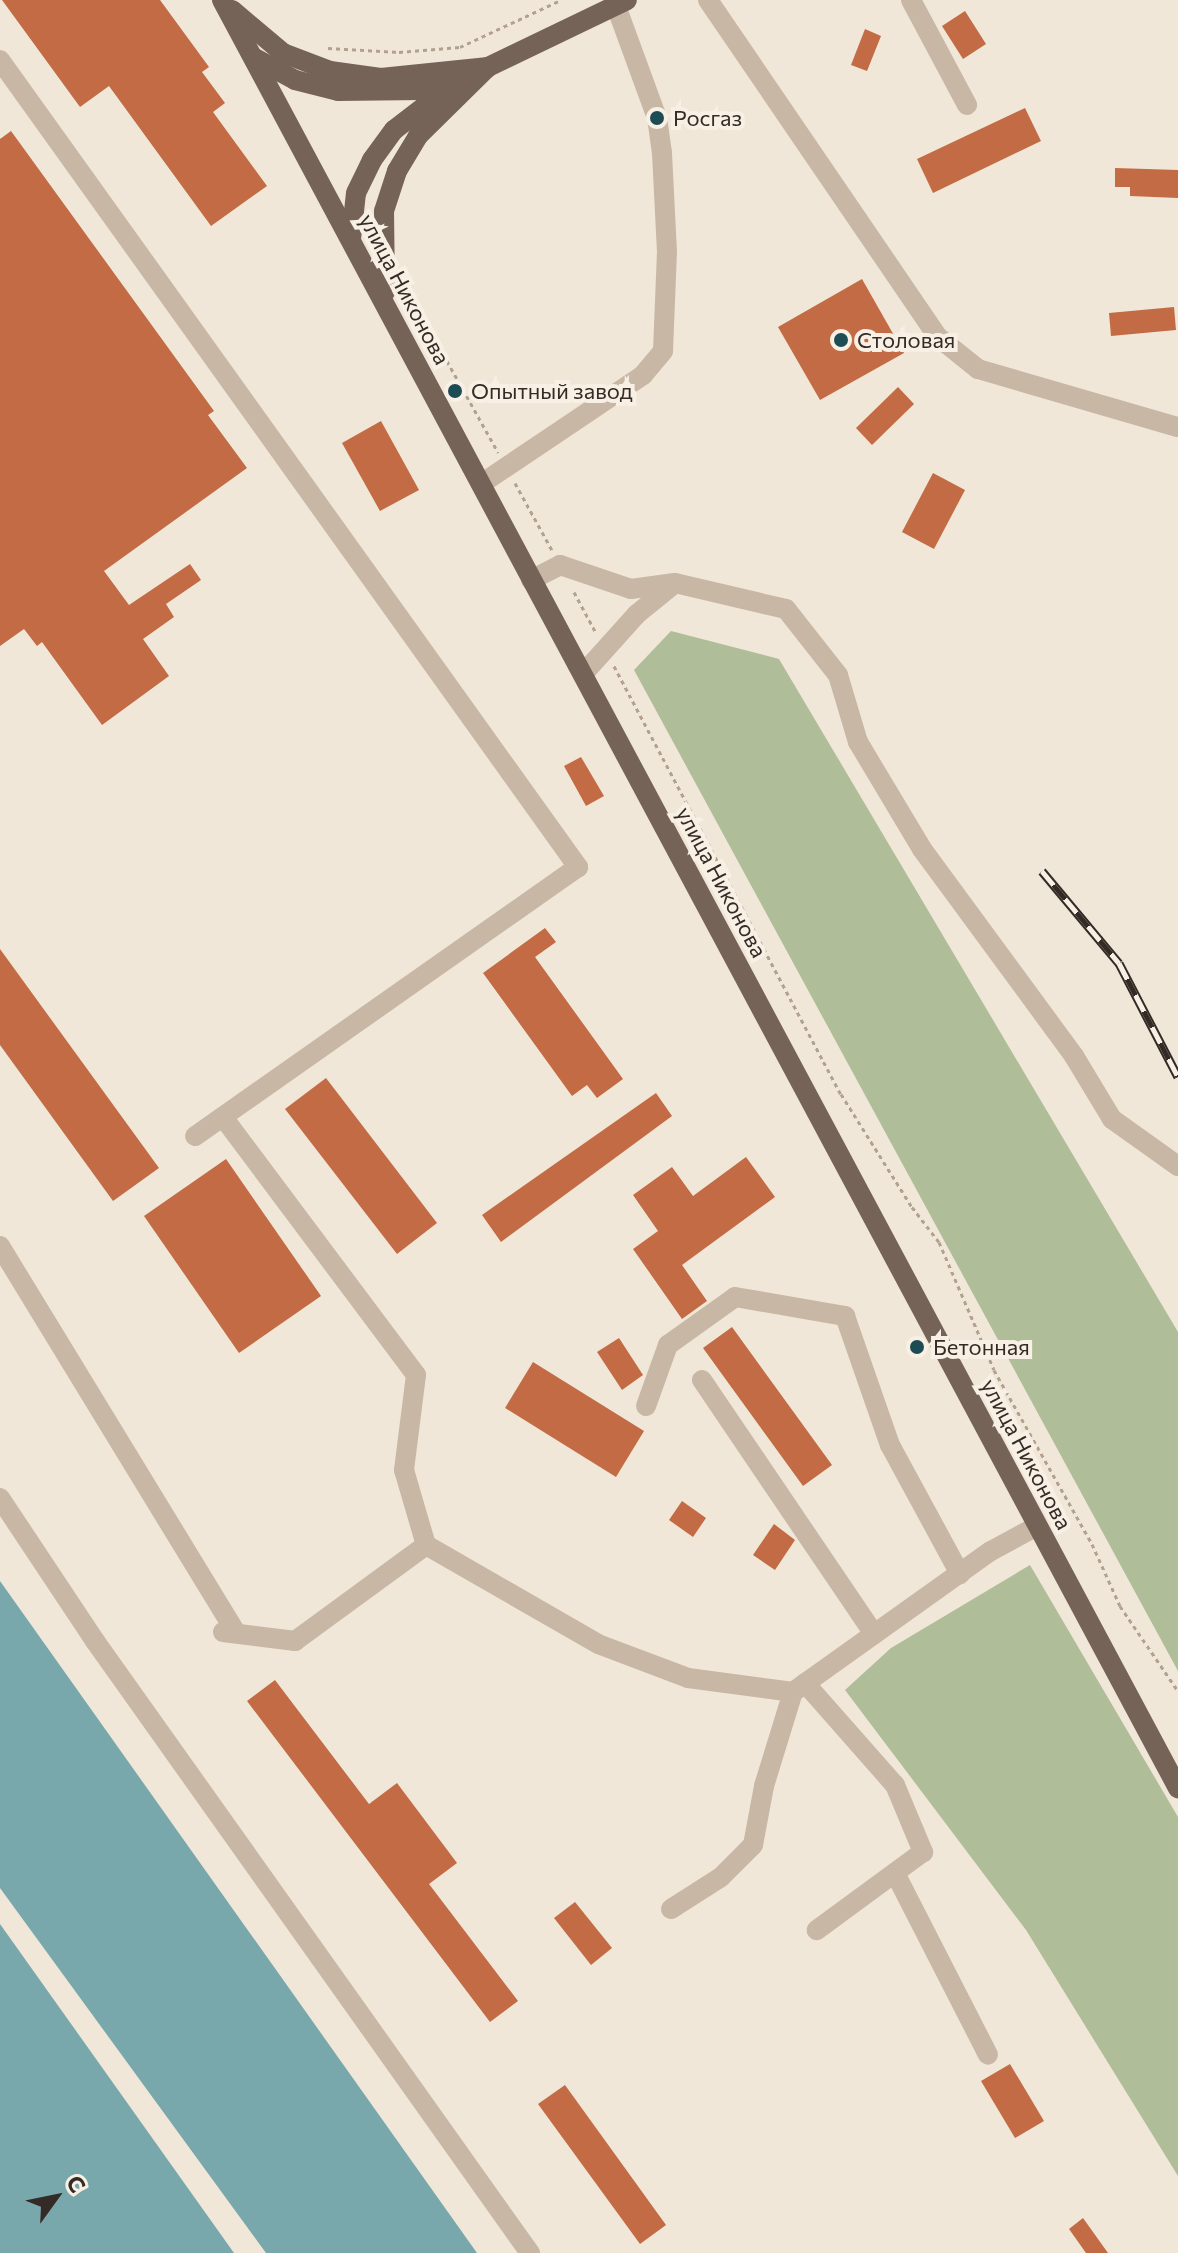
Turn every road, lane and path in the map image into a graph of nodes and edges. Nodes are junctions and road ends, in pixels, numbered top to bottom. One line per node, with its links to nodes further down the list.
1 (561, 0): 6 (path)
2 (708, 0): 14 (street)
3 (911, 0): 10 (street)
4 (223, 1): 7 (main road, улица Никонова); 9 (main road)
5 (622, 3): 9 (main road); 15 (street)
6 (317, 45)
7 (253, 57): 9 (main road); 11 (main road, улица Никонова)
8 (0, 60): 22 (street)
9 (488, 67): 11 (main road); 12 (main road)
10 (967, 105)
11 (351, 239): 13 (main road, улица Никонова)
12 (382, 244): 13 (main road); 15 (path)
13 (386, 304): 16 (main road, улица Никонова)
14 (1178, 427)
15 (507, 469): 16 (street); 17 (path)
16 (481, 484): 18 (main road, улица Никонова)
17 (560, 565): 18 (street); 19 (street); 20 (path)
18 (531, 580): 21 (main road, улица Никонова)
19 (675, 583): 20 (street); 24 (street)
20 (604, 648): 21 (street); 34 (path)
21 (583, 674): 29 (main road, улица Никонова)
22 (223, 1117): 23 (street); 30 (street)
23 (195, 1136)
24 (1178, 1166)
25 (0, 1246): 30 (street)
26 (702, 1380): 32 (street)
27 (646, 1406): 31 (street)
28 (0, 1498): 40 (street)
29 (1037, 1526): 31 (street); 35 (main road, улица Никонова)
30 (426, 1545): 33 (street)
31 (960, 1574): 32 (street)
32 (874, 1634): 33 (street)
33 (799, 1688): 36 (street); 37 (street)
34 (1178, 1691)
35 (1178, 1788)
36 (895, 1873): 38 (street); 39 (street)
37 (671, 1909)
38 (817, 1930)
39 (988, 2055)
40 (530, 2253)

